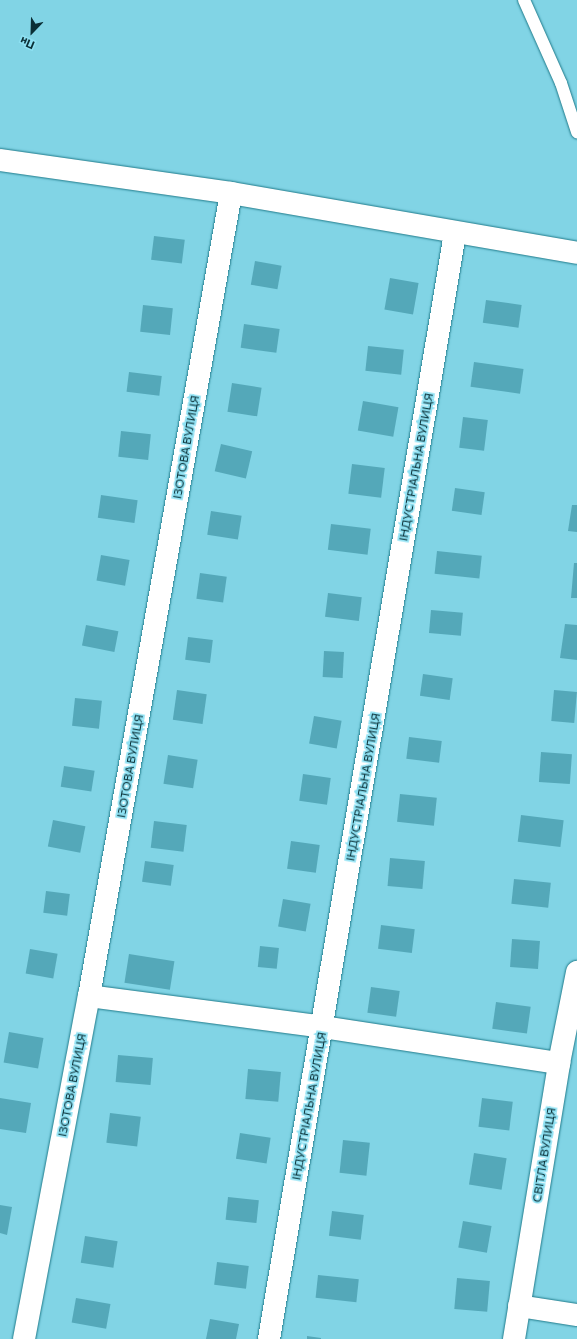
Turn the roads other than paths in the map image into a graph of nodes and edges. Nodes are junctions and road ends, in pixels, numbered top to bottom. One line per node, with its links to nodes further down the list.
1 (524, 0): 2 (lane)
2 (577, 132)
3 (0, 160): 4 (street)
4 (231, 192): 5 (street); 8 (street, ІЗОТОВА ВУЛИЦЯ)
5 (456, 234): 6 (street); 9 (street, ІНДУСТРІАЛЬНА ВУЛИЦЯ)
6 (577, 254)
7 (577, 972): 10 (street, СВІТЛА ВУЛИЦЯ)
8 (89, 996): 9 (street); 13 (street, ІЗОТОВА ВУЛИЦЯ)
9 (323, 1027): 10 (street); 14 (street, ІНДУСТРІАЛЬНА ВУЛИЦЯ)
10 (559, 1063): 11 (street, СВІТЛА ВУЛИЦЯ)
11 (519, 1306): 12 (street); 15 (street, СВІТЛА ВУЛИЦЯ)
12 (577, 1314)
13 (24, 1339)
14 (269, 1339)
15 (514, 1339)

